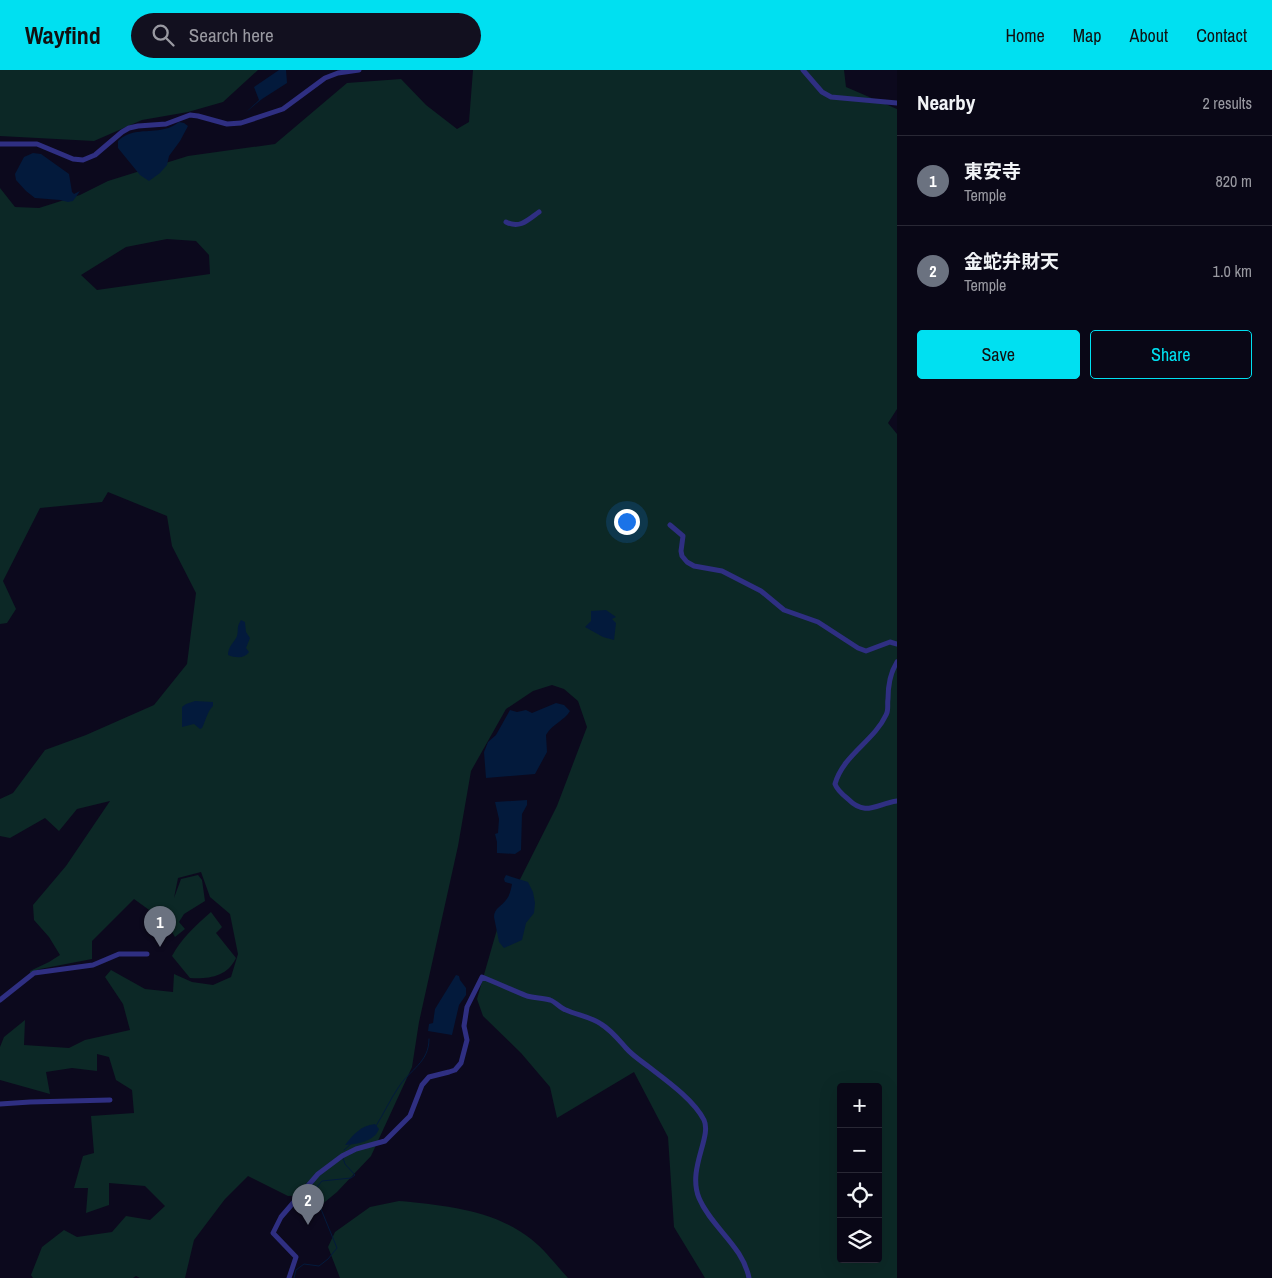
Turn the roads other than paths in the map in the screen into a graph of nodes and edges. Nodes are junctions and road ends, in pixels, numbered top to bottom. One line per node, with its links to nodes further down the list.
1 (359, 70): 4 (street)
2 (803, 70): 3 (street)
3 (897, 103)
4 (0, 144)
5 (539, 212): 6 (street)
6 (506, 222)
7 (670, 525): 8 (street)
8 (897, 644)
9 (897, 662): 10 (street)
10 (897, 801)
11 (147, 954): 12 (street)
12 (0, 1000)
13 (110, 1100): 14 (street)
14 (0, 1104)
15 (289, 1278): 16 (street)
16 (749, 1278)

